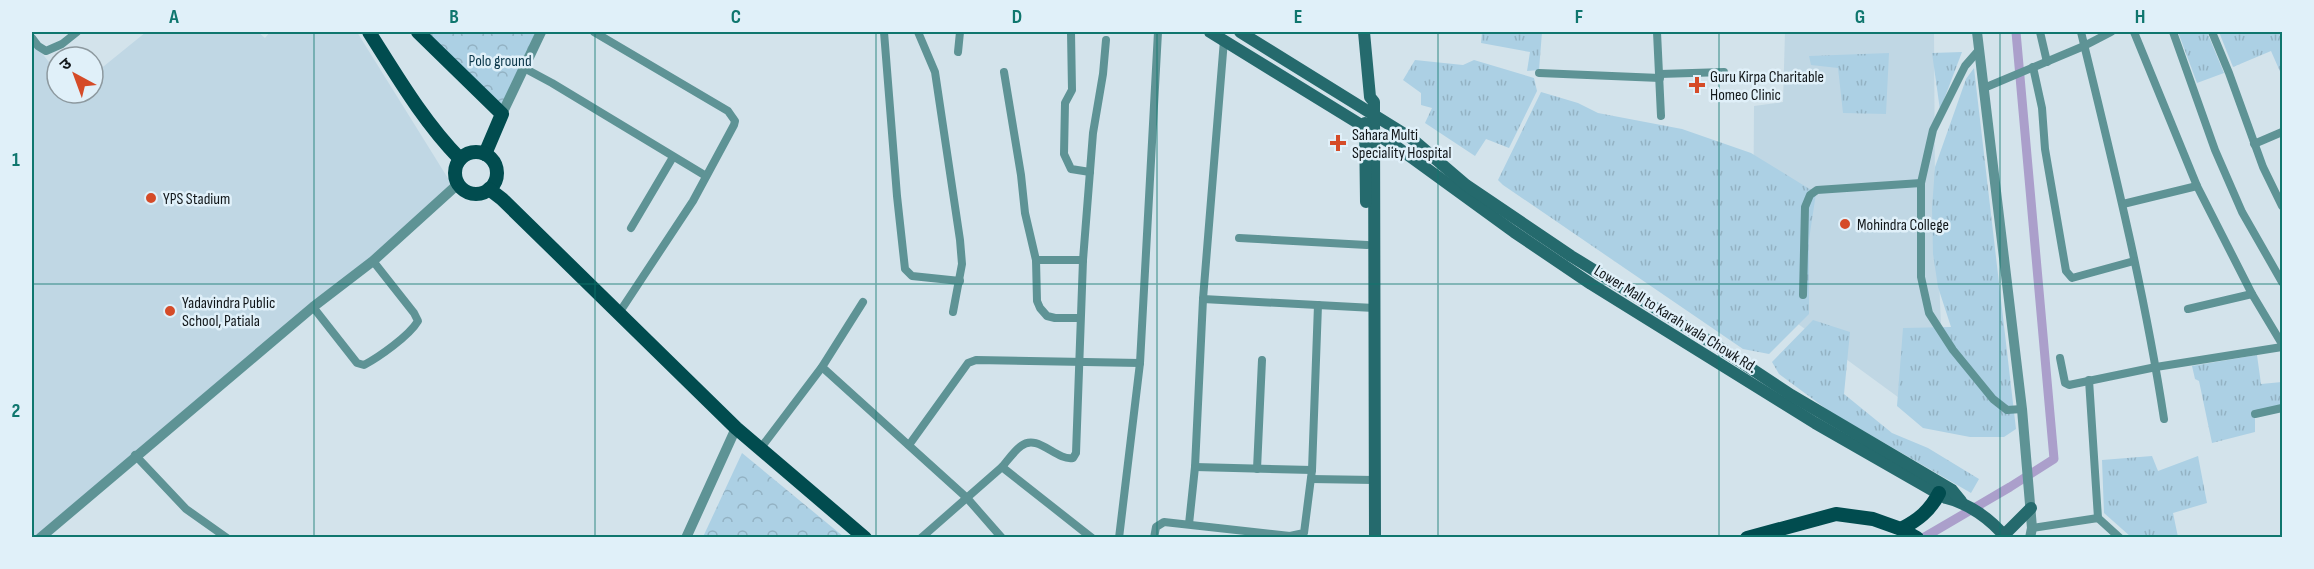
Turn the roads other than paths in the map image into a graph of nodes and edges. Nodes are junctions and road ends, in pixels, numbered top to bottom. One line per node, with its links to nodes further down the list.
1 (77, 32): 22 (street)
2 (369, 32): 44 (main road)
3 (418, 32): 37 (main road)
4 (540, 32): 29 (street)
5 (594, 32): 46 (street)
6 (884, 32): 61 (street)
7 (918, 32): 61 (street)
8 (960, 32): 27 (street)
9 (1071, 32): 45 (street)
10 (1158, 32): 78 (street)
11 (1210, 32): 24 (main road, Lower Mall to Karah wala Chowk Rd.)
12 (1240, 32): 36 (main road)
13 (1364, 32): 36 (main road)
14 (1657, 32): 34 (street)
15 (1977, 32): 26 (street)
16 (2040, 32): 28 (street)
17 (2080, 32): 25 (street)
18 (2110, 32): 25 (street)
19 (2134, 32): 49 (street)
20 (2173, 32): 62 (street)
21 (2212, 32): 41 (street)
22 (32, 38)
23 (1106, 40): 45 (street)
24 (1224, 40): 39 (main road, Lower Mall to Karah wala Chowk Rd.); 65 (street)
25 (2084, 46): 28 (street); 51 (street)
26 (1979, 50): 35 (street); 47 (street)
27 (958, 52)
28 (2047, 62): 30 (street)
29 (524, 68): 37 (street); 43 (street)
30 (2033, 68): 35 (street); 60 (street)
31 (1004, 72): 56 (street)
32 (1724, 72): 34 (street)
33 (1539, 73): 34 (street)
34 (1660, 76): 38 (street)
35 (1984, 88): 83 (street)
36 (1370, 112): 39 (main road); 59 (main road)
37 (502, 114): 42 (main road)
38 (1661, 116)
39 (1369, 130): 55 (main road); 59 (main road, Lower Mall to Karah wala Chowk Rd.); 69 (main road)
40 (2283, 132): 41 (street)
41 (2254, 144): 52 (street)
42 (485, 154): 44 (main road); 50 (main road)
43 (674, 157): 46 (street); 53 (street)
44 (460, 159): 48 (main road)
45 (1090, 172): 57 (street)
46 (706, 176): 72 (street)
47 (1921, 183): 64 (street); 83 (street)
48 (458, 184): 50 (main road); 58 (street)
49 (2197, 186): 51 (street); 63 (street)
50 (489, 189): 72 (main road)
51 (2122, 204): 60 (street)
52 (2282, 205)
53 (631, 228)
54 (1239, 238): 55 (street)
55 (1367, 245): 69 (main road)
56 (1036, 260): 57 (street); 73 (street)
57 (1083, 260): 73 (street)
58 (374, 261): 68 (street); 68 (street)
59 (1568, 261): 95 (main road, Lower Mall to Karah wala Chowk Rd.); 97 (main road)
60 (2134, 261): 80 (street)
61 (960, 281): 71 (street)
62 (2283, 282)
63 (2252, 294): 70 (street); 74 (street)
64 (1803, 296)
65 (1203, 299): 67 (street); 91 (street)
66 (863, 302): 79 (street)
67 (1318, 305): 69 (street); 93 (street)
68 (313, 307): 89 (street)
69 (1371, 308): 94 (main road)
70 (2188, 309)
71 (953, 312)
72 (619, 313): 86 (main road)
73 (1080, 318): 77 (street)
74 (2283, 346): 80 (street)
75 (2060, 358): 81 (street)
76 (1262, 360): 92 (street)
77 (1078, 361): 78 (street); 87 (street); 90 (street)
78 (1140, 363): 112 (street)
79 (822, 367): 87 (street); 88 (street)
80 (2156, 367): 81 (street); 85 (street)
81 (2089, 380): 99 (street)
82 (2283, 408): 84 (street)
83 (2022, 409): 98 (street)
84 (2255, 414)
85 (2164, 419)
86 (736, 428): 88 (main road); 107 (street)
87 (909, 445): 96 (street)
88 (760, 449): 108 (main road)
89 (135, 455): 105 (street); 106 (street)
90 (1002, 467): 96 (street); 111 (street)
91 (1195, 467): 92 (street); 100 (street)
92 (1257, 470): 93 (street)
93 (1311, 474): 94 (street); 101 (street)
94 (1371, 479): 115 (main road); 116 (main road)
95 (1939, 494): 97 (main road, Lower Mall to Karah wala Chowk Rd.); 102 (main road)
96 (967, 498): 109 (street); 110 (street)
97 (1963, 502): 104 (main road, Lower Mall to Karah wala Chowk Rd.)
98 (2031, 508): 103 (street); 104 (main road)
99 (2098, 518): 103 (street); 118 (street)
100 (1189, 524): 101 (street); 113 (street)
101 (1208, 526): 114 (street)
102 (1909, 533): 117 (main road)
103 (2031, 533)
104 (2005, 536)
105 (40, 537)
106 (227, 537)
107 (686, 537)
108 (865, 537)
109 (921, 537)
110 (1002, 537)
111 (1092, 537)
112 (1119, 537)
113 (1154, 537)
114 (1208, 537)
115 (1367, 537)
116 (1375, 537)
117 (1747, 537)
118 (2120, 537)

